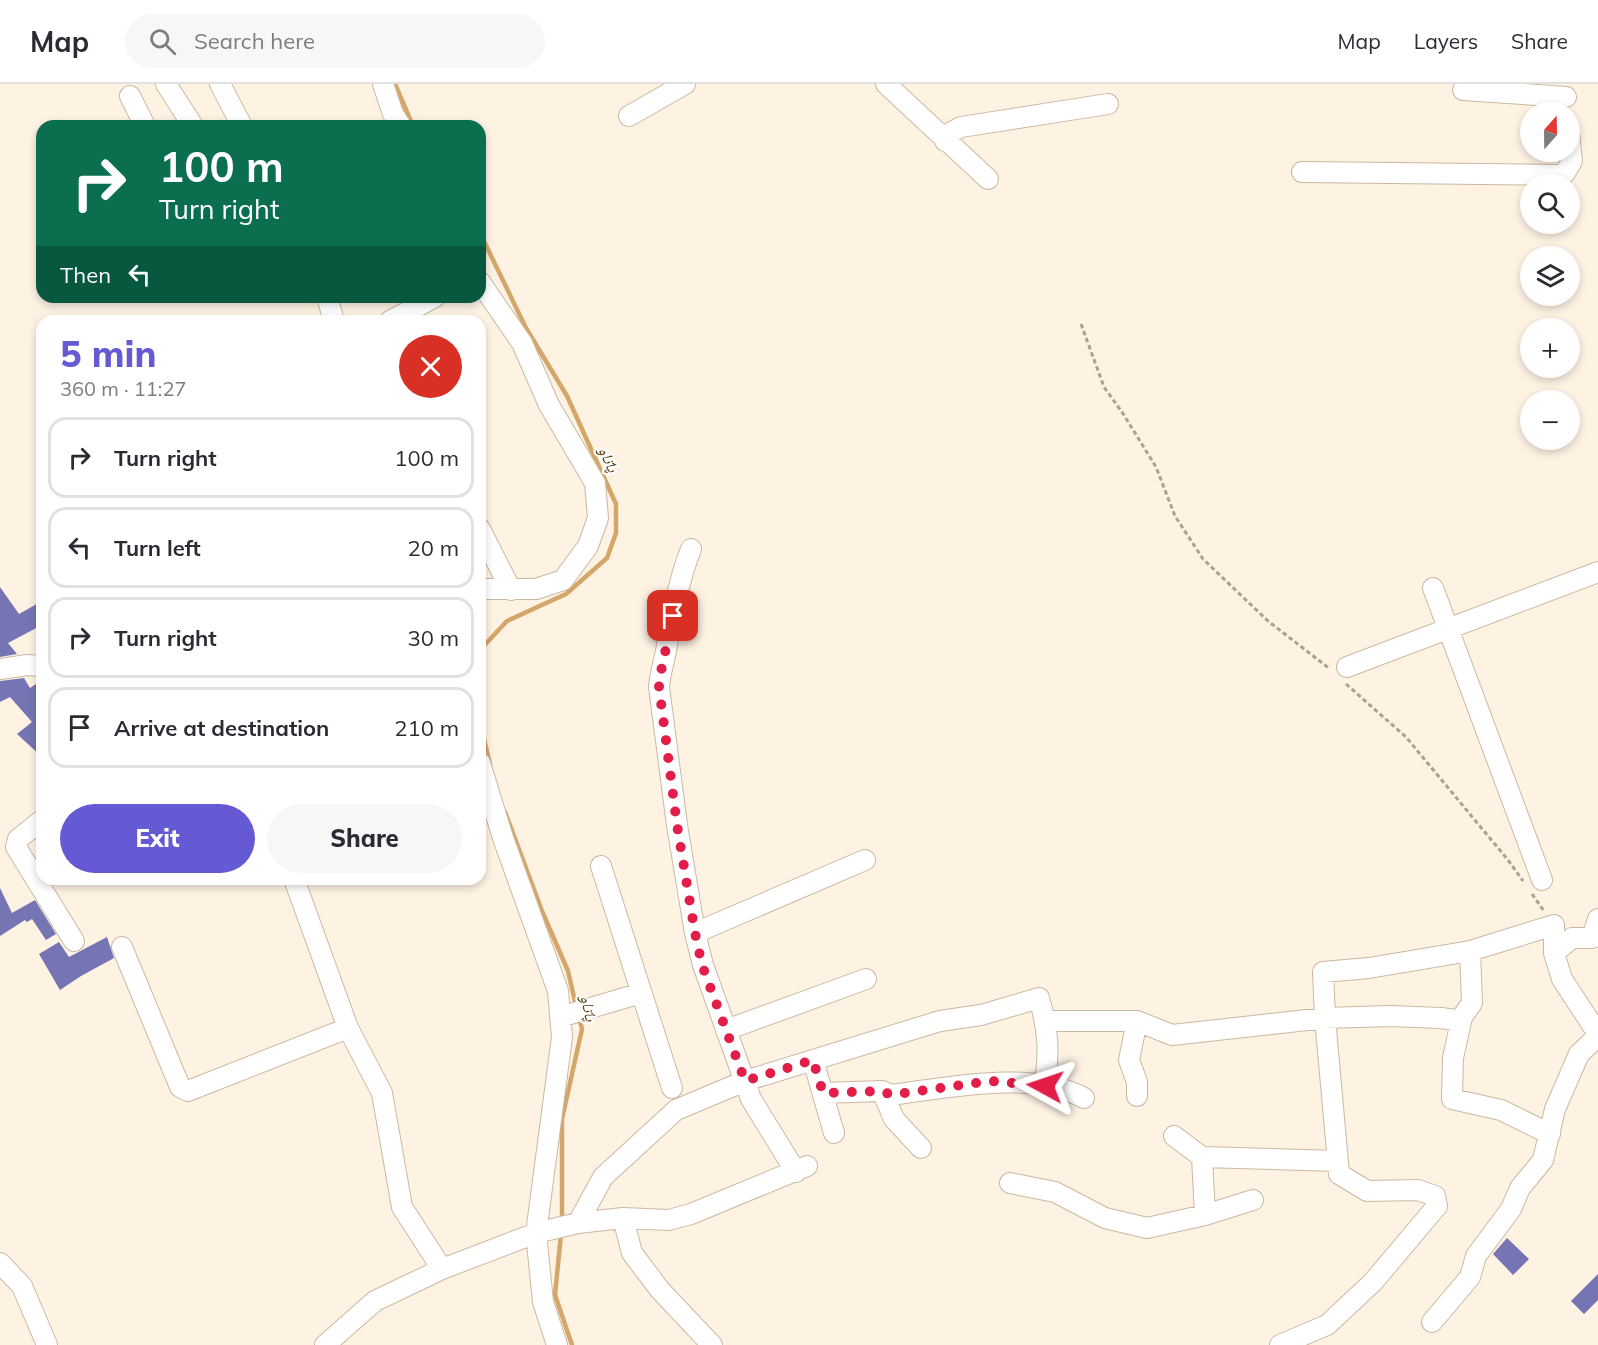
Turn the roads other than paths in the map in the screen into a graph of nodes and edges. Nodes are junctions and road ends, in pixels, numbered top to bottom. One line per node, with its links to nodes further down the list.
1 (166, 84): 12 (street)
2 (219, 84): 13 (street)
3 (383, 84): 14 (street)
4 (685, 84): 10 (street)
5 (886, 84): 15 (street)
6 (1463, 90): 8 (street)
7 (130, 96): 11 (street)
8 (1566, 98)
9 (1108, 104): 15 (street)
10 (629, 116)
11 (142, 120)
12 (189, 120)
13 (239, 120)
14 (397, 120)
15 (945, 141): 18 (street)
16 (1571, 162): 17 (street)
17 (1302, 172)
18 (988, 179)
19 (486, 291): 27 (street)
20 (424, 303): 21 (street)
21 (401, 315)
22 (486, 541): 27 (street)
23 (691, 549): 41 (street)
24 (1596, 577): 28 (street)
25 (1433, 588): 28 (street)
26 (486, 590): 27 (street)
27 (511, 590)
28 (1448, 629): 31 (street); 37 (street)
29 (36, 666): 30 (street)
30 (0, 669)
31 (1339, 672)
32 (486, 783): 48 (street)
33 (36, 825): 36 (street)
34 (865, 860): 41 (street)
35 (601, 866): 47 (street)
36 (36, 879)
37 (1542, 880)
38 (39, 885): 42 (street)
39 (296, 885): 53 (street)
40 (1598, 919): 45 (street)
41 (695, 933): 54 (street)
42 (74, 941)
43 (122, 947): 53 (street)
44 (1470, 951): 45 (street); 49 (street); 52 (street)
45 (1554, 953): 55 (street)
46 (866, 980): 54 (street)
47 (641, 993): 48 (street); 59 (street)
48 (560, 1017): 75 (street)
49 (1325, 1018): 51 (street); 52 (street); 69 (street)
50 (1046, 1021): 51 (street); 56 (street); 58 (street)
51 (1137, 1021): 62 (street)
52 (1461, 1021): 65 (street)
53 (348, 1028): 77 (street)
54 (726, 1030): 57 (street)
55 (1598, 1035): 65 (street)
56 (813, 1060): 57 (street); 61 (street)
57 (745, 1081): 73 (street); 74 (street)
58 (1045, 1086): 60 (street); 63 (street)
59 (672, 1088)
60 (882, 1091): 61 (street); 67 (street)
61 (823, 1093): 64 (street)
62 (1137, 1096)
63 (1084, 1098)
64 (834, 1133)
65 (1550, 1134): 78 (street)
66 (1174, 1136): 68 (street)
67 (921, 1148)
68 (1202, 1157): 69 (street); 72 (street)
69 (1338, 1161): 83 (street)
70 (1010, 1183): 72 (street)
71 (1253, 1200): 72 (street)
72 (1205, 1215)
73 (623, 1218): 74 (street); 82 (street)
74 (578, 1222): 75 (street)
75 (536, 1233): 77 (street); 81 (street)
76 (0, 1263): 79 (street)
77 (442, 1269): 80 (street)
78 (1432, 1322)
79 (47, 1345)
80 (325, 1345)
81 (557, 1345)
82 (712, 1345)
83 (1280, 1345)

